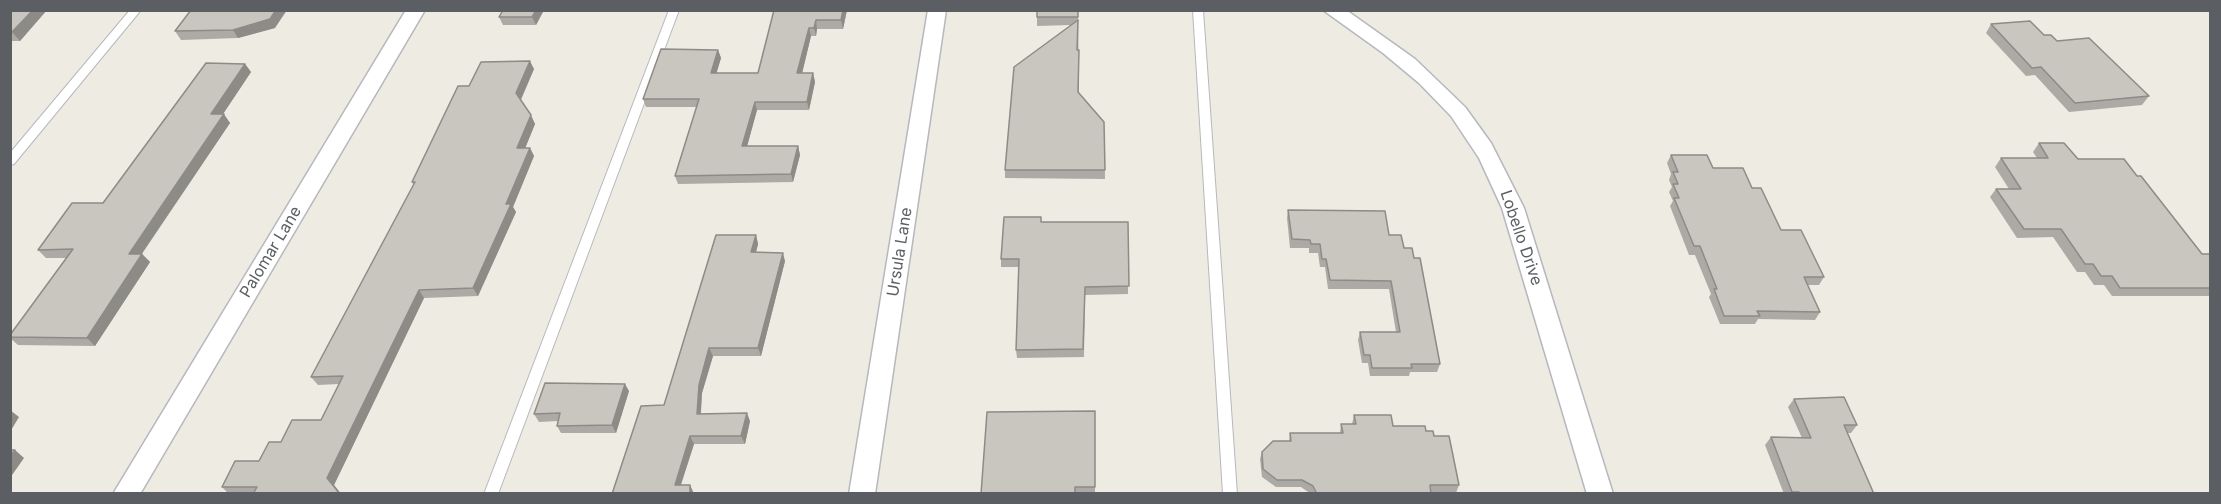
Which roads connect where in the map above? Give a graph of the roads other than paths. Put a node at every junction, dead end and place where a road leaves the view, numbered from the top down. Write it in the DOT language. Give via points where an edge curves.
graph roads {
  1 [pos="136,10"];
  2 [pos="416,10"];
  3 [pos="674,10"];
  4 [pos="937,10"];
  5 [pos="1198,10"];
  6 [pos="1332,10"];
  7 [pos="10,161"];
  8 [pos="126,494"];
  9 [pos="491,494"];
  10 [pos="862,494"];
  11 [pos="1230,494"];
  12 [pos="1600,494"];
  1 -- 7 [label="lane"];
  2 -- 8 [label="street, Palomar Lane"];
  3 -- 9 [label="lane"];
  4 -- 10 [label="street, Ursula Lane"];
  5 -- 11 [label="lane"];
  6 -- 12 [label="street, Lobello Drive" via="1426,78 1472,130 1498,175 1513,208"];
}
